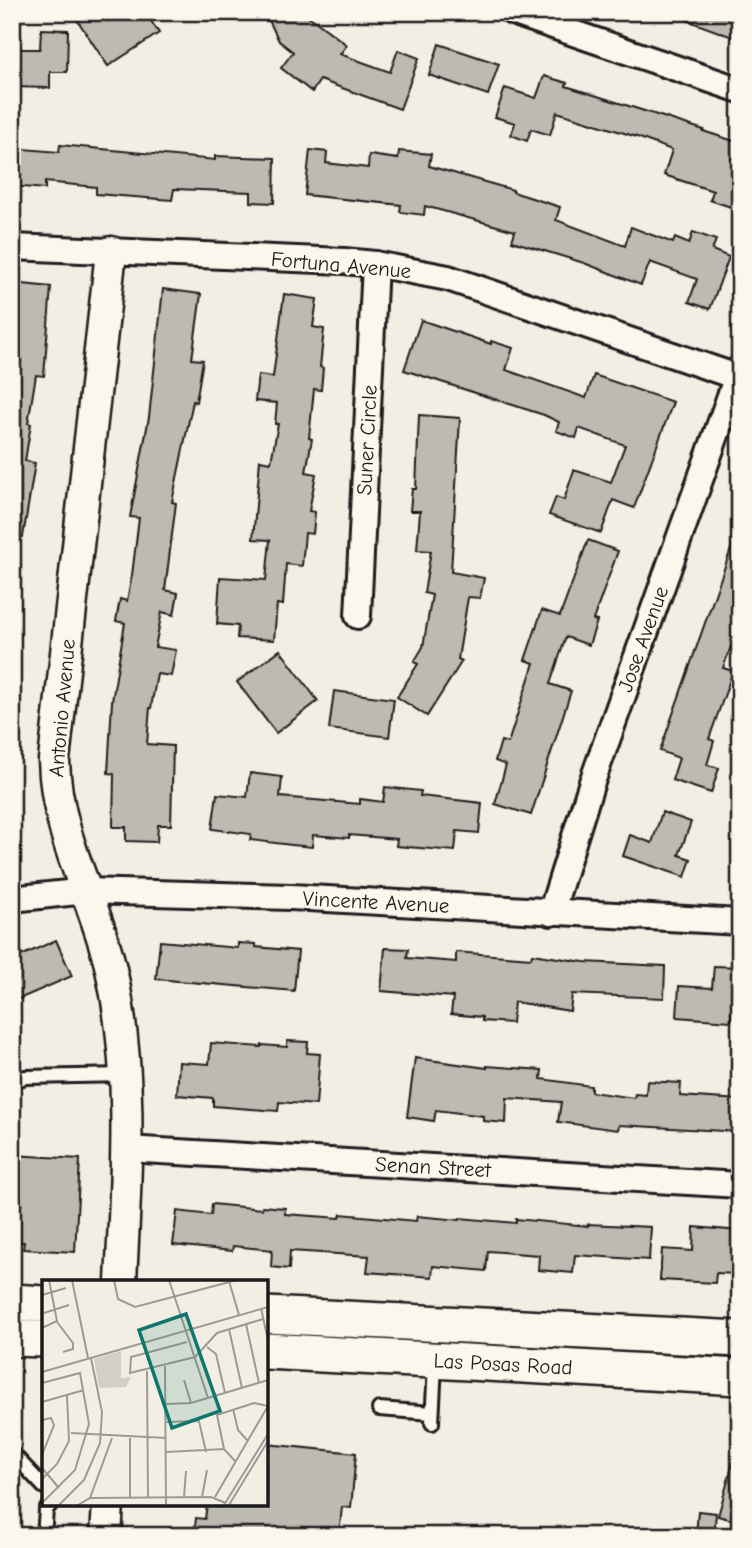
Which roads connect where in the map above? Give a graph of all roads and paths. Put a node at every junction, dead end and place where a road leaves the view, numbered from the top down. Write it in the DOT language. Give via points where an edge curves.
graph roads {
  1 [pos="512,12"];
  2 [pos="740,90"];
  3 [pos="12,247"];
  4 [pos="111,251"];
  5 [pos="376,264"];
  6 [pos="738,372"];
  7 [pos="358,616"];
  8 [pos="86,891"];
  9 [pos="12,899"];
  10 [pos="551,913"];
  11 [pos="740,922"];
  12 [pos="127,1075"];
  13 [pos="12,1082"];
  14 [pos="126,1149"];
  15 [pos="740,1185"];
  16 [pos="121,1280"];
  17 [pos="12,1303"];
  18 [pos="42,1304"];
  19 [pos="268,1315"];
  20 [pos="652,1335"];
  21 [pos="12,1338"];
  22 [pos="42,1339"];
  23 [pos="740,1339"];
  24 [pos="268,1351"];
  25 [pos="435,1360"];
  26 [pos="740,1377"];
  27 [pos="379,1409"];
  28 [pos="12,1453"];
  29 [pos="42,1485"];
  30 [pos="49,1506"];
  31 [pos="108,1506"];
  32 [pos="44,1536"];
  33 [pos="106,1536"];
  1 -- 2 [label="street"];
  3 -- 4 [label="street, Fortuna Avenue"];
  4 -- 5 [label="street, Fortuna Avenue"];
  4 -- 8 [label="street, Antonio Avenue" via="54,760 59,813"];
  5 -- 6 [label="street, Fortuna Avenue" via="448,278"];
  5 -- 7 [label="street, Suner Circle"];
  6 -- 10 [label="street, Jose Avenue" via="591,785"];
  8 -- 9 [label="street, Vincente Avenue"];
  8 -- 10 [label="street, Vincente Avenue"];
  8 -- 12 [label="street, Antonio Avenue" via="111,970"];
  10 -- 11 [label="street, Vincente Avenue"];
  12 -- 13 [label="lane" via="25,1077"];
  12 -- 14 [label="street, Antonio Avenue"];
  14 -- 15 [label="street, Senan Street"];
  14 -- 16 [label="street, Antonio Avenue"];
  17 -- 18 [label="main road"];
  19 -- 20 [label="main road, Las Posas Road"];
  20 -- 23 [label="main road, Las Posas Road"];
  20 -- 25 [label="main road" via="628,1348 455,1340 445,1344"];
  21 -- 22 [label="main road"];
  24 -- 25 [label="main road, Las Posas Road"];
  25 -- 26 [label="main road, Las Posas Road"];
  25 -- 27 [label="lane" via="432,1418"];
  28 -- 29 [label="lane"];
  30 -- 32 [label="lane"];
  31 -- 33 [label="street"];
}
